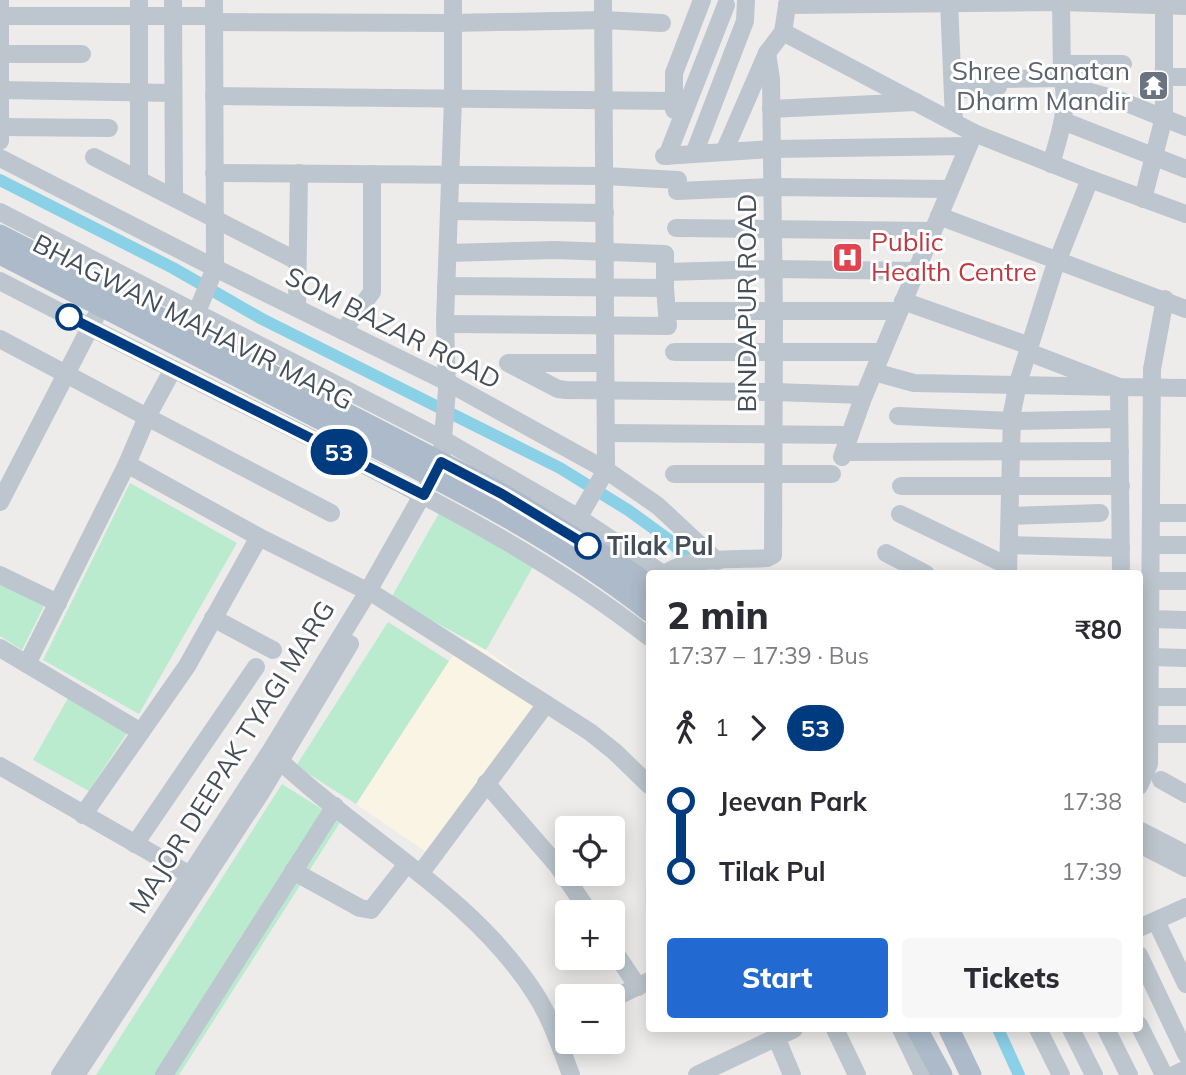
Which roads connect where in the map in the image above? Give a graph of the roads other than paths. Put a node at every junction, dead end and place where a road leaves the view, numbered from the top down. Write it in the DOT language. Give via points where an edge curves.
graph roads {
  1 [pos="0,0"];
  2 [pos="453,0"];
  3 [pos="603,0"];
  4 [pos="702,0"];
  5 [pos="746,0"];
  6 [pos="1061,1"];
  7 [pos="787,2"];
  8 [pos="949,2"];
  9 [pos="1164,3"];
  10 [pos="726,5"];
  11 [pos="1186,6"];
  12 [pos="139,8"];
  13 [pos="173,8"];
  14 [pos="214,13"];
  15 [pos="0,16"];
  16 [pos="604,20"];
  17 [pos="453,23"];
  18 [pos="662,23"];
  19 [pos="783,32"];
  20 [pos="767,53"];
  21 [pos="1,54"];
  22 [pos="82,54"];
  23 [pos="1123,64"];
  24 [pos="1063,76"];
  25 [pos="1164,76"];
  26 [pos="1186,77"];
  27 [pos="1,90"];
  28 [pos="953,90"];
  29 [pos="139,92"];
  30 [pos="173,93"];
  31 [pos="214,96"];
  32 [pos="453,99"];
  33 [pos="605,100"];
  34 [pos="674,101"];
  35 [pos="916,102"];
  36 [pos="771,109"];
  37 [pos="1164,117"];
  38 [pos="954,121"];
  39 [pos="1063,121"];
  40 [pos="1186,127"];
  41 [pos="109,128"];
  42 [pos="1,134"];
  43 [pos="971,139"];
  44 [pos="772,149"];
  45 [pos="668,151"];
  46 [pos="724,152"];
  47 [pos="694,154"];
  48 [pos="94,157"];
  49 [pos="1154,157"];
  50 [pos="0,158"];
  51 [pos="1051,164"];
  52 [pos="1186,169"];
  53 [pos="214,173"];
  54 [pos="299,173"];
  55 [pos="372,174"];
  56 [pos="450,174"];
  57 [pos="605,176"];
  58 [pos="139,179"];
  59 [pos="1090,180"];
  60 [pos="772,187"];
  61 [pos="950,189"];
  62 [pos="174,197"];
  63 [pos="1143,199"];
  64 [pos="449,211"];
  65 [pos="0,212"];
  66 [pos="605,213"];
  67 [pos="1186,214"];
  68 [pos="215,217"];
  69 [pos="936,223"];
  70 [pos="676,228"];
  71 [pos="773,229"];
  72 [pos="0,235"];
  73 [pos="447,253"];
  74 [pos="605,253"];
  75 [pos="0,254"];
  76 [pos="1058,259"];
  77 [pos="297,261"];
  78 [pos="774,270"];
  79 [pos="214,271"];
  80 [pos="916,271"];
  81 [pos="665,280"];
  82 [pos="0,281"];
  83 [pos="446,286"];
  84 [pos="605,288"];
  85 [pos="1165,299"];
  86 [pos="901,306"];
  87 [pos="101,307"];
  88 [pos="297,308"];
  89 [pos="1186,309"];
  90 [pos="677,311"];
  91 [pos="774,311"];
  92 [pos="195,315"];
  93 [pos="445,324"];
  94 [pos="605,325"];
  95 [pos="90,327"];
  96 [pos="343,331"];
  97 [pos="0,340"];
  98 [pos="1029,349"];
  99 [pos="674,352"];
  100 [pos="774,352"];
  101 [pos="882,352"];
  102 [pos="605,363"];
  103 [pos="173,369"];
  104 [pos="874,372"];
  105 [pos="65,375"];
  106 [pos="447,386"];
  107 [pos="1017,386"];
  108 [pos="1119,387"];
  109 [pos="1152,387"];
  110 [pos="1186,388"];
  111 [pos="605,391"];
  112 [pos="774,392"];
  113 [pos="864,395"];
  114 [pos="898,416"];
  115 [pos="147,417"];
  116 [pos="1119,419"];
  117 [pos="1012,421"];
  118 [pos="445,432"];
  119 [pos="606,433"];
  120 [pos="773,434"];
  121 [pos="845,448"];
  122 [pos="1120,451"];
  123 [pos="1011,452"];
  124 [pos="127,464"];
  125 [pos="604,474"];
  126 [pos="674,474"];
  127 [pos="773,474"];
  128 [pos="832,474"];
  129 [pos="438,481"];
  130 [pos="901,486"];
  131 [pos="1010,486"];
  132 [pos="1121,486"];
  133 [pos="0,502"];
  134 [pos="331,513"];
  135 [pos="1100,513"];
  136 [pos="1151,513"];
  137 [pos="1186,513"];
  138 [pos="900,514"];
  139 [pos="1010,516"];
  140 [pos="578,519"];
  141 [pos="259,537"];
  142 [pos="1009,545"];
  143 [pos="1151,545"];
  144 [pos="1186,545"];
  145 [pos="1121,548"];
  146 [pos="886,553"];
  147 [pos="710,562"];
  148 [pos="665,570"];
  149 [pos="676,570"];
  150 [pos="918,570"];
  151 [pos="1008,570"];
  152 [pos="1121,570"];
  153 [pos="0,575"];
  154 [pos="1150,581"];
  155 [pos="1186,581"];
  156 [pos="646,584"];
  157 [pos="373,593"];
  158 [pos="58,603"];
  159 [pos="646,609"];
  160 [pos="213,618"];
  161 [pos="1150,619"];
  162 [pos="1186,620"];
  163 [pos="646,635"];
  164 [pos="0,648"];
  165 [pos="273,650"];
  166 [pos="1150,657"];
  167 [pos="1186,658"];
  168 [pos="27,664"];
  169 [pos="256,667"];
  170 [pos="1150,697"];
  171 [pos="1186,697"];
  172 [pos="546,704"];
  173 [pos="141,732"];
  174 [pos="1149,734"];
  175 [pos="1186,734"];
  176 [pos="275,757"];
  177 [pos="0,766"];
  178 [pos="1143,777"];
  179 [pos="1161,780"];
  180 [pos="646,782"];
  181 [pos="486,783"];
  182 [pos="1186,794"];
  183 [pos="335,806"];
  184 [pos="83,815"];
  185 [pos="1143,832"];
  186 [pos="135,844"];
  187 [pos="1143,846"];
  188 [pos="1186,854"];
  189 [pos="1186,868"];
  190 [pos="414,869"];
  191 [pos="293,871"];
  192 [pos="196,878"];
  193 [pos="581,900"];
  194 [pos="1185,909"];
  195 [pos="1156,921"];
  196 [pos="1143,926"];
  197 [pos="625,963"];
  198 [pos="1143,963"];
  199 [pos="644,984"];
  200 [pos="1186,984"];
  201 [pos="625,993"];
  202 [pos="555,1018"];
  203 [pos="787,1032"];
  204 [pos="836,1032"];
  205 [pos="902,1032"];
  206 [pos="919,1032"];
  207 [pos="950,1032"];
  208 [pos="1040,1032"];
  209 [pos="1072,1032"];
  210 [pos="1108,1032"];
  211 [pos="1142,1032"];
  212 [pos="776,1037"];
  213 [pos="566,1054"];
  214 [pos="1186,1054"];
  215 [pos="1186,1069"];
  216 [pos="60,1075"];
  217 [pos="76,1075"];
  218 [pos="164,1075"];
  219 [pos="571,1075"];
  220 [pos="697,1075"];
  221 [pos="792,1075"];
  222 [pos="857,1075"];
  223 [pos="923,1075"];
  224 [pos="942,1075"];
  225 [pos="971,1075"];
  226 [pos="1061,1075"];
  227 [pos="1094,1075"];
  228 [pos="1129,1075"];
  229 [pos="1164,1075"];
  230 [pos="1174,1075"];
  1 -- 15 [label="street"];
  2 -- 17 [label="street"];
  3 -- 16 [label="street"];
  4 -- 34 [label="street" via="674,73"];
  5 -- 47 [label="street" via="746,21"];
  6 -- 8 [label="street"];
  6 -- 9 [label="street"];
  6 -- 24 [label="street"];
  7 -- 8 [label="street"];
  7 -- 19 [label="street"];
  8 -- 28 [label="street"];
  9 -- 11 [label="street"];
  9 -- 25 [label="street"];
  10 -- 45 [label="street"];
  12 -- 13 [label="street"];
  12 -- 15 [label="street"];
  12 -- 29 [label="street"];
  13 -- 14 [label="street"];
  13 -- 30 [label="street"];
  14 -- 17 [label="street"];
  14 -- 31 [label="street"];
  15 -- 21 [label="street"];
  16 -- 17 [label="street"];
  16 -- 18 [label="street"];
  16 -- 33 [label="street"];
  17 -- 32 [label="street"];
  19 -- 20 [label="street"];
  19 -- 35 [label="street"];
  20 -- 36 [label="street, BINDAPUR ROAD"];
  20 -- 46 [label="street"];
  21 -- 22 [label="street"];
  21 -- 27 [label="street"];
  23 -- 24 [label="street"];
  24 -- 28 [label="street"];
  24 -- 37 [label="street"];
  24 -- 39 [label="street"];
  25 -- 26 [label="street"];
  25 -- 37 [label="street"];
  27 -- 29 [label="street"];
  27 -- 42 [label="street"];
  28 -- 38 [label="street"];
  29 -- 30 [label="street"];
  29 -- 58 [label="street"];
  30 -- 62 [label="street"];
  31 -- 32 [label="street"];
  31 -- 53 [label="street"];
  32 -- 33 [label="street"];
  32 -- 56 [label="street"];
  33 -- 34 [label="street"];
  33 -- 57 [label="street"];
  34 -- 45 [label="street"];
  35 -- 36 [label="street"];
  35 -- 38 [label="street"];
  36 -- 44 [label="street, BINDAPUR ROAD"];
  37 -- 40 [label="street"];
  37 -- 49 [label="street"];
  38 -- 43 [label="street"];
  39 -- 49 [label="street"];
  39 -- 51 [label="street"];
  41 -- 42 [label="street"];
  43 -- 44 [label="street"];
  43 -- 51 [label="street"];
  43 -- 61 [label="street"];
  44 -- 46 [label="street"];
  44 -- 60 [label="street, BINDAPUR ROAD"];
  45 -- 47 [label="street"];
  46 -- 47 [label="street"];
  48 -- 58 [label="street"];
  49 -- 52 [label="street"];
  49 -- 63 [label="street"];
  50 -- 79 [label="street, SOM BAZAR ROAD"];
  51 -- 59 [label="street"];
  53 -- 54 [label="street"];
  53 -- 68 [label="street"];
  54 -- 55 [label="street"];
  54 -- 77 [label="street"];
  55 -- 56 [label="street"];
  55 -- 96 [label="street" via="373,288"];
  56 -- 57 [label="street"];
  56 -- 64 [label="street"];
  57 -- 60 [label="street" via="677,186"];
  57 -- 66 [label="street"];
  58 -- 62 [label="street"];
  59 -- 63 [label="street"];
  59 -- 76 [label="street"];
  60 -- 61 [label="street"];
  60 -- 71 [label="street, BINDAPUR ROAD"];
  61 -- 69 [label="street"];
  62 -- 68 [label="street"];
  63 -- 67 [label="street"];
  64 -- 66 [label="street"];
  64 -- 73 [label="street"];
  65 -- 92 [label="street"];
  66 -- 74 [label="street"];
  68 -- 77 [label="street"];
  68 -- 79 [label="street"];
  69 -- 71 [label="street"];
  69 -- 76 [label="street"];
  69 -- 80 [label="street"];
  70 -- 71 [label="street"];
  71 -- 78 [label="street, BINDAPUR ROAD"];
  72 -- 92 [label="main road, BHAGWAN MAHAVIR MARG"];
  73 -- 74 [label="street"];
  73 -- 83 [label="street"];
  74 -- 81 [label="street" via="665,254"];
  74 -- 84 [label="street"];
  75 -- 87 [label="main road, BHAGWAN MAHAVIR MARG"];
  76 -- 85 [label="street"];
  76 -- 98 [label="street"];
  77 -- 88 [label="street"];
  78 -- 80 [label="street"];
  78 -- 81 [label="street"];
  78 -- 91 [label="street, BINDAPUR ROAD"];
  79 -- 88 [label="street, SOM BAZAR ROAD"];
  79 -- 92 [label="street"];
  80 -- 86 [label="street"];
  81 -- 84 [label="street"];
  81 -- 94 [label="street" via="668,326"];
  82 -- 95 [label="street"];
  83 -- 84 [label="street"];
  83 -- 93 [label="street"];
  84 -- 94 [label="street"];
  85 -- 89 [label="street"];
  85 -- 109 [label="street"];
  86 -- 91 [label="street"];
  86 -- 98 [label="street"];
  86 -- 101 [label="street"];
  87 -- 95 [label="street"];
  87 -- 129 [label="main road, BHAGWAN MAHAVIR MARG"];
  88 -- 96 [label="street, SOM BAZAR ROAD"];
  90 -- 91 [label="street"];
  91 -- 100 [label="street, BINDAPUR ROAD"];
  92 -- 118 [label="street"];
  92 -- 129 [label="main road, BHAGWAN MAHAVIR MARG"];
  93 -- 94 [label="street"];
  93 -- 106 [label="street"];
  94 -- 102 [label="street"];
  95 -- 103 [label="street"];
  95 -- 105 [label="street"];
  96 -- 106 [label="street, SOM BAZAR ROAD"];
  97 -- 105 [label="street"];
  98 -- 107 [label="street"];
  98 -- 108 [label="street"];
  99 -- 100 [label="street"];
  100 -- 101 [label="street"];
  100 -- 112 [label="street, BINDAPUR ROAD"];
  101 -- 104 [label="street"];
  102 -- 111 [label="street"];
  102 -- 111 [label="street" via="508,363 558,389"];
  103 -- 115 [label="street"];
  103 -- 129 [label="street"];
  104 -- 107 [label="street" via="914,383"];
  104 -- 113 [label="street"];
  105 -- 115 [label="street"];
  105 -- 133 [label="street"];
  106 -- 118 [label="street"];
  106 -- 125 [label="street, SOM BAZAR ROAD"];
  107 -- 108 [label="street"];
  107 -- 117 [label="street"];
  108 -- 109 [label="street"];
  108 -- 116 [label="street"];
  109 -- 110 [label="street"];
  109 -- 136 [label="street"];
  111 -- 112 [label="street"];
  111 -- 119 [label="street"];
  112 -- 113 [label="street"];
  112 -- 120 [label="street, BINDAPUR ROAD"];
  113 -- 121 [label="street"];
  114 -- 117 [label="street"];
  115 -- 124 [label="street"];
  115 -- 134 [label="street"];
  116 -- 117 [label="street"];
  116 -- 122 [label="street"];
  117 -- 123 [label="street"];
  118 -- 129 [label="street"];
  118 -- 140 [label="street"];
  119 -- 120 [label="street"];
  119 -- 125 [label="street"];
  120 -- 121 [label="street"];
  120 -- 127 [label="street, BINDAPUR ROAD"];
  121 -- 123 [label="street"];
  122 -- 123 [label="street"];
  122 -- 132 [label="street"];
  123 -- 131 [label="street"];
  124 -- 141 [label="street"];
  124 -- 158 [label="street"];
  125 -- 140 [label="street"];
  125 -- 147 [label="street, SOM BAZAR ROAD" via="658,506"];
  126 -- 127 [label="street"];
  127 -- 128 [label="street"];
  127 -- 147 [label="street, BINDAPUR ROAD" via="773,555"];
  129 -- 140 [label="main road, BHAGWAN MAHAVIR MARG"];
  129 -- 157 [label="street, MAJOR DEEPAK TYAGI MARG"];
  129 -- 159 [label="main road, BHAGWAN MAHAVIR MARG" via="547,542"];
  129 -- 163 [label="street" via="519,547"];
  130 -- 131 [label="street"];
  131 -- 132 [label="street"];
  131 -- 139 [label="street"];
  132 -- 145 [label="street"];
  135 -- 139 [label="street"];
  136 -- 137 [label="street"];
  136 -- 143 [label="street"];
  138 -- 151 [label="street"];
  139 -- 142 [label="street"];
  140 -- 148 [label="street"];
  140 -- 156 [label="main road, BHAGWAN MAHAVIR MARG"];
  141 -- 157 [label="street"];
  141 -- 160 [label="street"];
  142 -- 145 [label="street"];
  142 -- 151 [label="street"];
  143 -- 144 [label="street"];
  143 -- 154 [label="street"];
  145 -- 152 [label="street"];
  146 -- 150 [label="street"];
  147 -- 149 [label="street"];
  153 -- 158 [label="street"];
  154 -- 155 [label="street"];
  154 -- 161 [label="street"];
  157 -- 172 [label="street"];
  157 -- 176 [label="street, MAJOR DEEPAK TYAGI MARG"];
  158 -- 168 [label="street"];
  160 -- 165 [label="street"];
  160 -- 173 [label="street" via="187,666"];
  161 -- 162 [label="street"];
  161 -- 166 [label="street"];
  164 -- 168 [label="street"];
  166 -- 167 [label="street"];
  166 -- 170 [label="street"];
  168 -- 173 [label="street"];
  169 -- 186 [label="street"];
  170 -- 171 [label="street"];
  170 -- 174 [label="street"];
  172 -- 180 [label="street" via="604,742"];
  172 -- 181 [label="street"];
  173 -- 184 [label="street"];
  174 -- 175 [label="street"];
  174 -- 178 [label="street" via="1149,764"];
  176 -- 183 [label="street"];
  176 -- 192 [label="street, MAJOR DEEPAK TYAGI MARG"];
  177 -- 184 [label="street"];
  179 -- 182 [label="street"];
  181 -- 190 [label="street"];
  181 -- 193 [label="street" via="557,865"];
  183 -- 190 [label="street"];
  183 -- 191 [label="street"];
  184 -- 186 [label="street"];
  185 -- 188 [label="street"];
  186 -- 192 [label="street"];
  187 -- 189 [label="street"];
  190 -- 191 [label="street" via="371,910"];
  190 -- 202 [label="street" via="502,949"];
  191 -- 218 [label="street"];
  192 -- 216 [label="street, MAJOR DEEPAK TYAGI MARG"];
  192 -- 217 [label="street, MAJOR DEEPAK TYAGI MARG"];
  194 -- 195 [label="street"];
  195 -- 196 [label="street"];
  195 -- 200 [label="street"];
  197 -- 199 [label="street"];
  198 -- 214 [label="street"];
  199 -- 201 [label="street"];
  203 -- 212 [label="street"];
  204 -- 222 [label="street"];
  205 -- 223 [label="street"];
  206 -- 224 [label="main road"];
  207 -- 225 [label="main road"];
  208 -- 226 [label="street"];
  209 -- 227 [label="street"];
  210 -- 228 [label="street"];
  211 -- 229 [label="street"];
  212 -- 220 [label="street"];
  212 -- 221 [label="street"];
  213 -- 219 [label="street"];
  215 -- 230 [label="street"];
}
